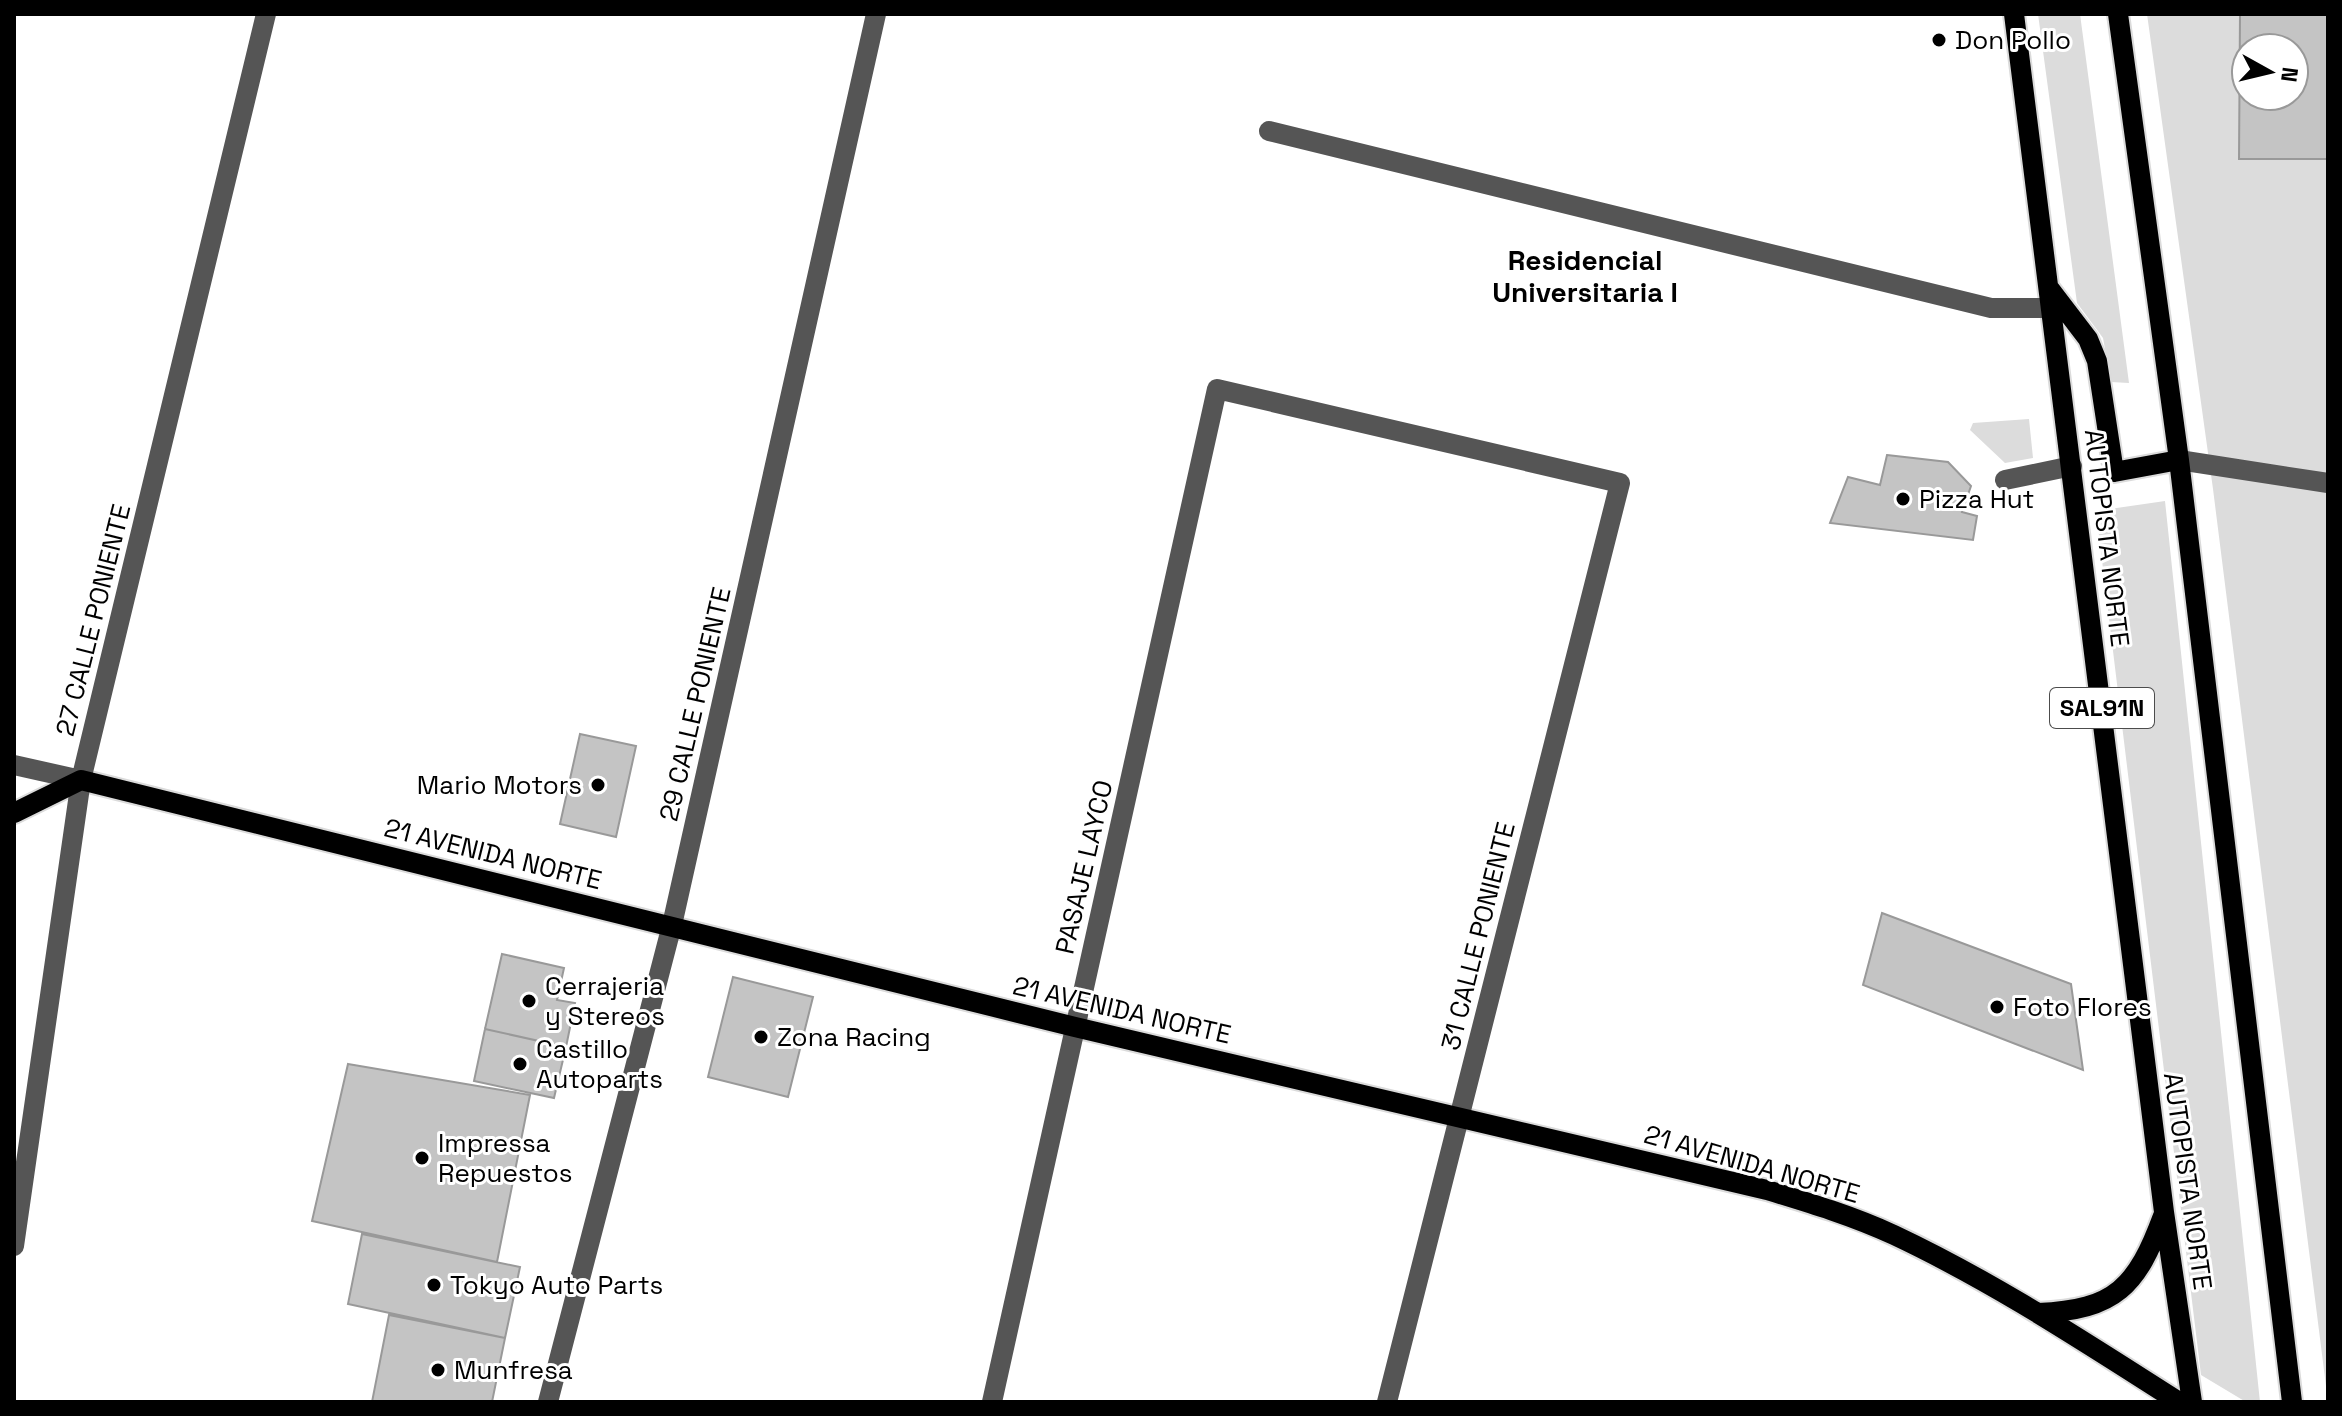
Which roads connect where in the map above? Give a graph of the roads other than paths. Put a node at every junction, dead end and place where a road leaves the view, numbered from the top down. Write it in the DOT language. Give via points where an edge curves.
graph roads {
  1 [pos="266,14"];
  2 [pos="876,14"];
  3 [pos="2014,14"];
  4 [pos="2118,14"];
  5 [pos="1269,131"];
  6 [pos="2050,298"];
  7 [pos="2179,460"];
  8 [pos="2072,466"];
  9 [pos="2005,480"];
  10 [pos="1620,483"];
  11 [pos="2328,483"];
  12 [pos="14,765"];
  13 [pos="81,780"];
  14 [pos="14,813"];
  15 [pos="672,925"];
  16 [pos="1075,1027"];
  17 [pos="1459,1116"];
  18 [pos="2164,1212"];
  19 [pos="14,1246"];
  20 [pos="2038,1313"];
  21 [pos="548,1402"];
  22 [pos="992,1402"];
  23 [pos="1387,1402"];
  24 [pos="2179,1402"];
  25 [pos="2192,1402"];
  26 [pos="2292,1402"];
  1 -- 13 [label="street, 27 CALLE PONIENTE"];
  2 -- 15 [label="street, 29 CALLE PONIENTE"];
  3 -- 6 [label="main road, AUTOPISTA NORTE / SAL91N"];
  4 -- 7 [label="main road"];
  5 -- 6 [label="street" via="1991,308"];
  6 -- 7 [label="main road" via="2093,350 2114,472"];
  6 -- 8 [label="main road, AUTOPISTA NORTE / SAL91N"];
  7 -- 11 [label="street"];
  7 -- 26 [label="main road"];
  8 -- 9 [label="street"];
  8 -- 18 [label="main road, AUTOPISTA NORTE / SAL91N"];
  10 -- 16 [label="street, PASAJE LAYCO" via="1217,389"];
  10 -- 17 [label="street, 31 CALLE PONIENTE"];
  12 -- 13 [label="street, 21 AVENIDA NORTE"];
  13 -- 14 [label="main road"];
  13 -- 15 [label="main road, 21 AVENIDA NORTE"];
  13 -- 19 [label="street, 27 CALLE PONIENTE"];
  15 -- 16 [label="main road, 21 AVENIDA NORTE"];
  15 -- 21 [label="street, 29 CALLE PONIENTE"];
  16 -- 17 [label="main road, 21 AVENIDA NORTE"];
  16 -- 22 [label="street, PASAJE LAYCO"];
  17 -- 20 [label="main road, 21 AVENIDA NORTE" via="1662,1163 1836,1212 1938,1257"];
  17 -- 23 [label="street, 31 CALLE PONIENTE"];
  18 -- 20 [label="main road" via="2141,1266 2114,1296 2089,1308"];
  18 -- 25 [label="main road, AUTOPISTA NORTE / SAL91N"];
  20 -- 24 [label="main road, 21 AVENIDA NORTE"];
}
